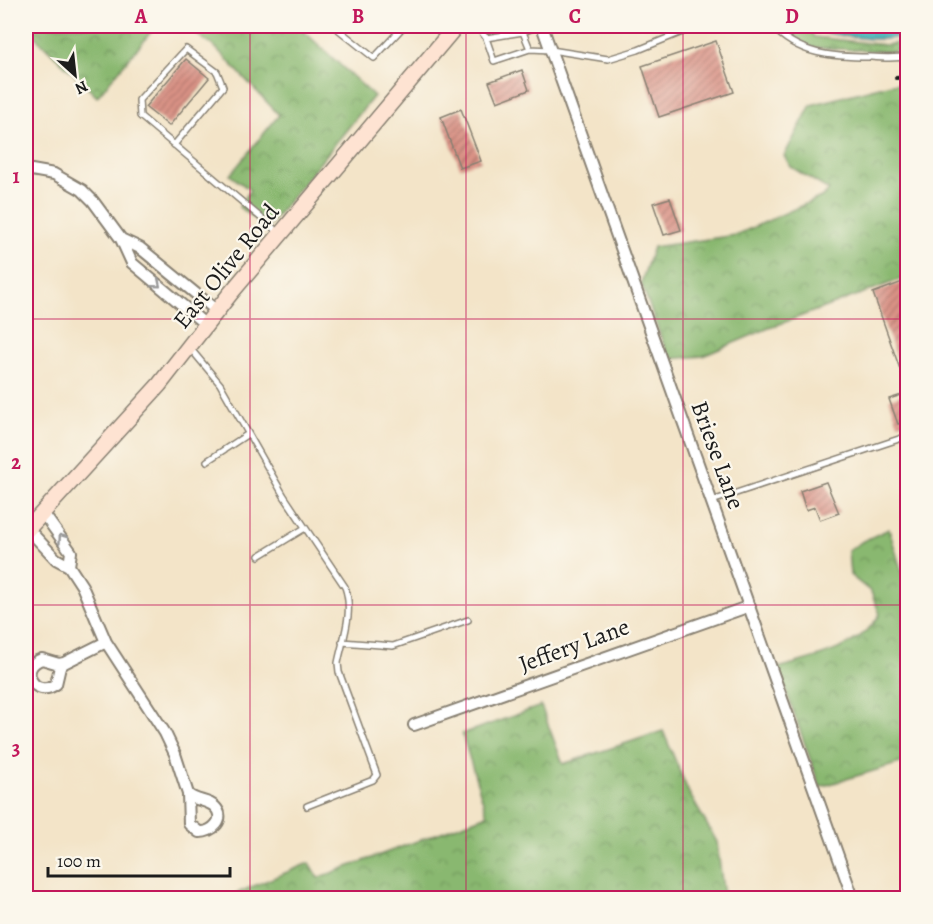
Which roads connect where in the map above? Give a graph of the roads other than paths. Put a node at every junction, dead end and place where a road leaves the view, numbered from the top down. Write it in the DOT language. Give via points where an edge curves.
graph roads {
  1 [pos="334,26"];
  2 [pos="404,26"];
  3 [pos="456,26"];
  4 [pos="477,26"];
  5 [pos="540,26"];
  6 [pos="697,26"];
  7 [pos="772,26"];
  8 [pos="523,32"];
  9 [pos="486,38"];
  10 [pos="530,49"];
  11 [pos="551,50"];
  12 [pos="908,56"];
  13 [pos="174,145"];
  14 [pos="26,169"];
  15 [pos="281,234"];
  16 [pos="121,240"];
  17 [pos="217,311"];
  18 [pos="206,325"];
  19 [pos="189,347"];
  20 [pos="248,434"];
  21 [pos="908,436"];
  22 [pos="207,461"];
  23 [pos="712,501"];
  24 [pos="43,513"];
  25 [pos="305,528"];
  26 [pos="27,530"];
  27 [pos="259,556"];
  28 [pos="69,566"];
  29 [pos="750,606"];
  30 [pos="468,620"];
  31 [pos="106,642"];
  32 [pos="342,642"];
  33 [pos="64,663"];
  34 [pos="414,725"];
  35 [pos="188,794"];
  36 [pos="307,806"];
  37 [pos="853,898"];
  1 -- 2 [label="lane" via="374,58"];
  3 -- 15 [label="street, East Olive Road"];
  4 -- 9 [label="lane"];
  5 -- 8 [label="lane"];
  5 -- 11 [label="street, Briese Lane"];
  6 -- 11 [label="lane" via="608,59"];
  7 -- 12 [label="lane" via="782,37 820,55"];
  8 -- 9 [label="lane"];
  8 -- 10 [label="lane"];
  9 -- 10 [label="lane" via="494,61 508,53"];
  10 -- 11 [label="lane"];
  11 -- 23 [label="street, Briese Lane"];
  13 -- 13 [label="lane" via="140,116 139,100 186,49 217,72 223,87"];
  13 -- 15 [label="lane"];
  14 -- 16 [label="street" via="54,174 82,190"];
  15 -- 17 [label="street, East Olive Road"];
  16 -- 17 [label="street" via="140,248"];
  16 -- 18 [label="street, one-way" via="132,263"];
  17 -- 18 [label="street, East Olive Road"];
  18 -- 19 [label="street, East Olive Road"];
  19 -- 20 [label="lane" via="220,384"];
  19 -- 24 [label="street, East Olive Road"];
  20 -- 22 [label="lane"];
  20 -- 25 [label="lane"];
  21 -- 23 [label="lane"];
  23 -- 29 [label="street, Briese Lane"];
  24 -- 26 [label="street, East Olive Road"];
  28 -- 24 [label="street, one-way" via="71,552"];
  25 -- 27 [label="lane"];
  25 -- 32 [label="lane" via="345,587 350,606"];
  26 -- 28 [label="street" via="57,560"];
  28 -- 31 [label="street" via="89,599"];
  29 -- 34 [label="street, Jeffery Lane"];
  29 -- 37 [label="street, Briese Lane"];
  30 -- 32 [label="lane" via="393,646"];
  31 -- 33 [label="street"];
  31 -- 35 [label="street" via="165,733"];
  32 -- 36 [label="lane" via="339,672 377,775"];
}
